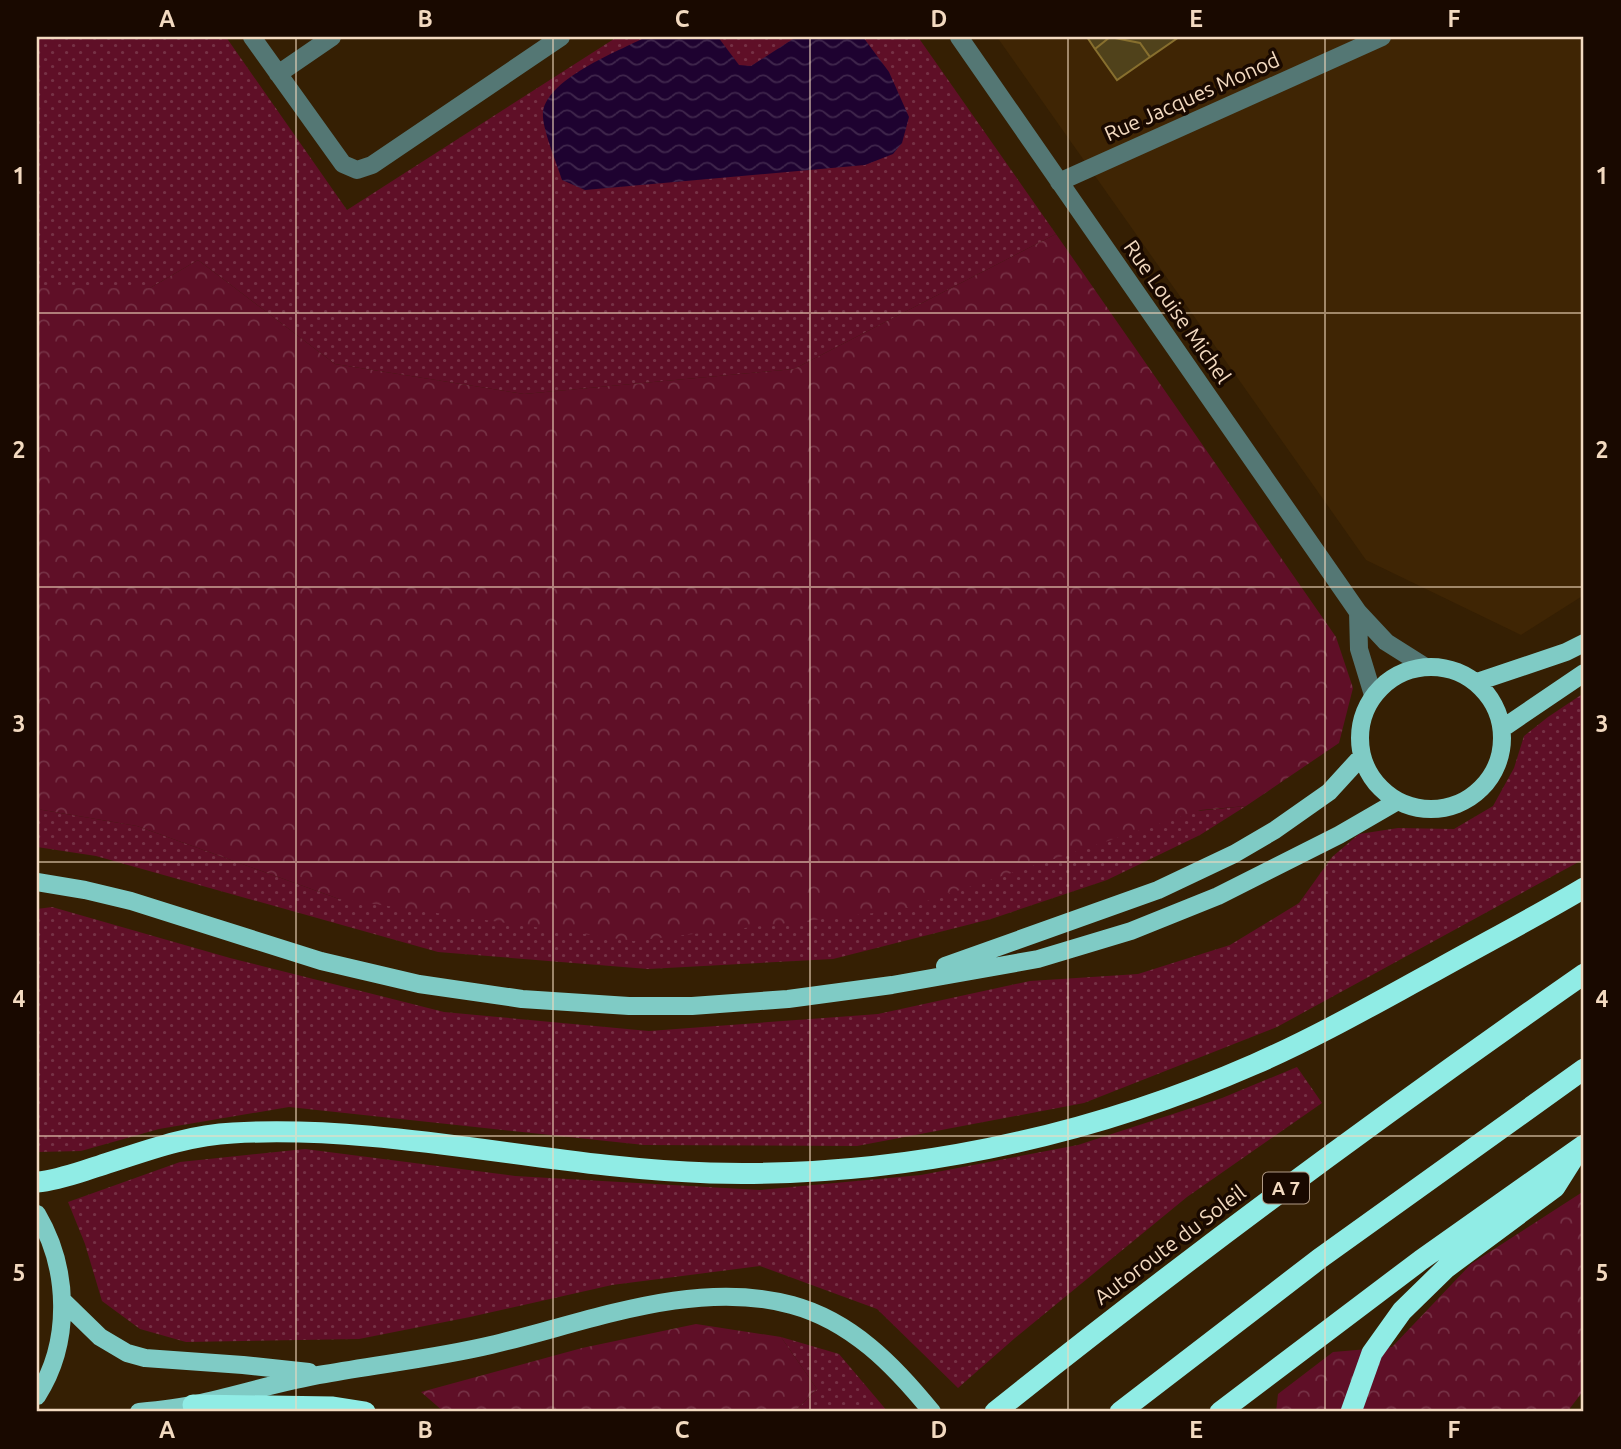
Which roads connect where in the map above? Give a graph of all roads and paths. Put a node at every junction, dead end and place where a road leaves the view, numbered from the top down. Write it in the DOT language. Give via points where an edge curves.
graph roads {
  1 [pos="253,37"];
  2 [pos="332,37"];
  3 [pos="561,37"];
  4 [pos="959,37"];
  5 [pos="1382,37"];
  6 [pos="278,74"];
  7 [pos="1059,182"];
  8 [pos="1358,612"];
  9 [pos="1584,643"];
  10 [pos="1424,666"];
  11 [pos="1584,673"];
  12 [pos="1477,682"];
  13 [pos="1373,695"];
  14 [pos="1503,728"];
  15 [pos="1361,757"];
  16 [pos="1396,802"];
  17 [pos="37,883"];
  18 [pos="1584,888"];
  19 [pos="1584,974"];
  20 [pos="892,985"];
  21 [pos="1584,1069"];
  22 [pos="1582,1147"];
  23 [pos="37,1181"];
  24 [pos="37,1214"];
  25 [pos="62,1300"];
  26 [pos="323,1374"];
  27 [pos="37,1396"];
  28 [pos="193,1405"];
  29 [pos="139,1412"];
  30 [pos="365,1412"];
  31 [pos="932,1412"];
  32 [pos="995,1412"];
  33 [pos="1120,1412"];
  34 [pos="1220,1412"];
  35 [pos="1350,1412"];
  1 -- 6 [label="street"];
  2 -- 6 [label="street"];
  3 -- 6 [label="street" via="372,165 357,170 343,164"];
  4 -- 7 [label="street, Rue Louise Michel"];
  5 -- 7 [label="street, Rue Jacques Monod"];
  7 -- 8 [label="street, Rue Louise Michel"];
  8 -- 10 [label="street, Rue Louise Michel" via="1386,642"];
  8 -- 13 [label="street" via="1359,649"];
  9 -- 12 [label="main road"];
  10 -- 12 [label="main road" via="1452,669"];
  10 -- 13 [label="main road" via="1397,674"];
  11 -- 14 [label="main road"];
  12 -- 14 [label="main road" via="1494,702"];
  13 -- 15 [label="main road" via="1360,724"];
  14 -- 16 [label="main road" via="1501,760 1485,788 1458,806 1427,811"];
  15 -- 16 [label="main road" via="1375,783"];
  15 -- 20 [label="main road" via="1329,792 1234,853 1157,890"];
  16 -- 20 [label="main road" via="1218,896 1131,931 1038,959"];
  17 -- 20 [label="main road" via="131,901 333,965 474,993 629,1006 692,1006"];
  18 -- 23 [label="highway" via="1367,1008 1256,1063 1126,1112 966,1153 838,1170 709,1173 592,1165 364,1135 255,1132 170,1143"];
  19 -- 32 [label="highway, Autoroute du Soleil / A 7" via="1195,1255"];
  21 -- 33 [label="highway" via="1319,1259"];
  22 -- 34 [label="highway" via="1410,1268"];
  22 -- 35 [label="highway" via="1555,1187 1446,1268 1402,1311 1372,1353"];
  24 -- 25 [label="main road" via="56,1257"];
  25 -- 26 [label="main road" via="112,1346 145,1358"];
  25 -- 27 [label="main road" via="57,1348"];
  26 -- 28 [label="main road"];
  26 -- 31 [label="main road" via="444,1355 666,1302 733,1297 789,1304 852,1333 882,1357"];
  28 -- 29 [label="main road"];
  28 -- 30 [label="highway" via="333,1407"];
}
